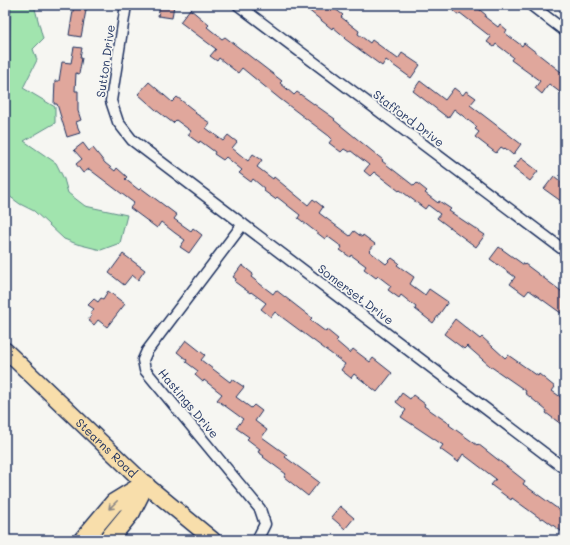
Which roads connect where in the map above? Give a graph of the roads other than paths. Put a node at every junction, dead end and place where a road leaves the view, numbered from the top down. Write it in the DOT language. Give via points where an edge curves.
graph roads {
  1 [pos="126,5"];
  2 [pos="238,5"];
  3 [pos="531,5"];
  4 [pos="565,31"];
  5 [pos="132,140"];
  6 [pos="243,224"];
  7 [pos="565,252"];
  8 [pos="5,350"];
  9 [pos="565,468"];
  10 [pos="146,484"];
  11 [pos="83,540"];
  12 [pos="108,540"];
  13 [pos="213,540"];
  14 [pos="257,540"];
  1 -- 5 [label="street, Sutton Drive" via="111,101 118,122"];
  2 -- 7 [label="street, Stafford Drive"];
  3 -- 4 [label="street"];
  5 -- 6 [label="street, Somerset Drive"];
  6 -- 9 [label="street, Somerset Drive"];
  6 -- 14 [label="street, Hastings Drive" via="147,351 143,360 145,370 260,509 265,524"];
  8 -- 10 [label="main road, Stearns Road"];
  10 -- 11 [label="highway, one-way" via="114,503"];
  10 -- 12 [label="highway" via="131,512"];
  10 -- 13 [label="main road, Stearns Road"];
}
